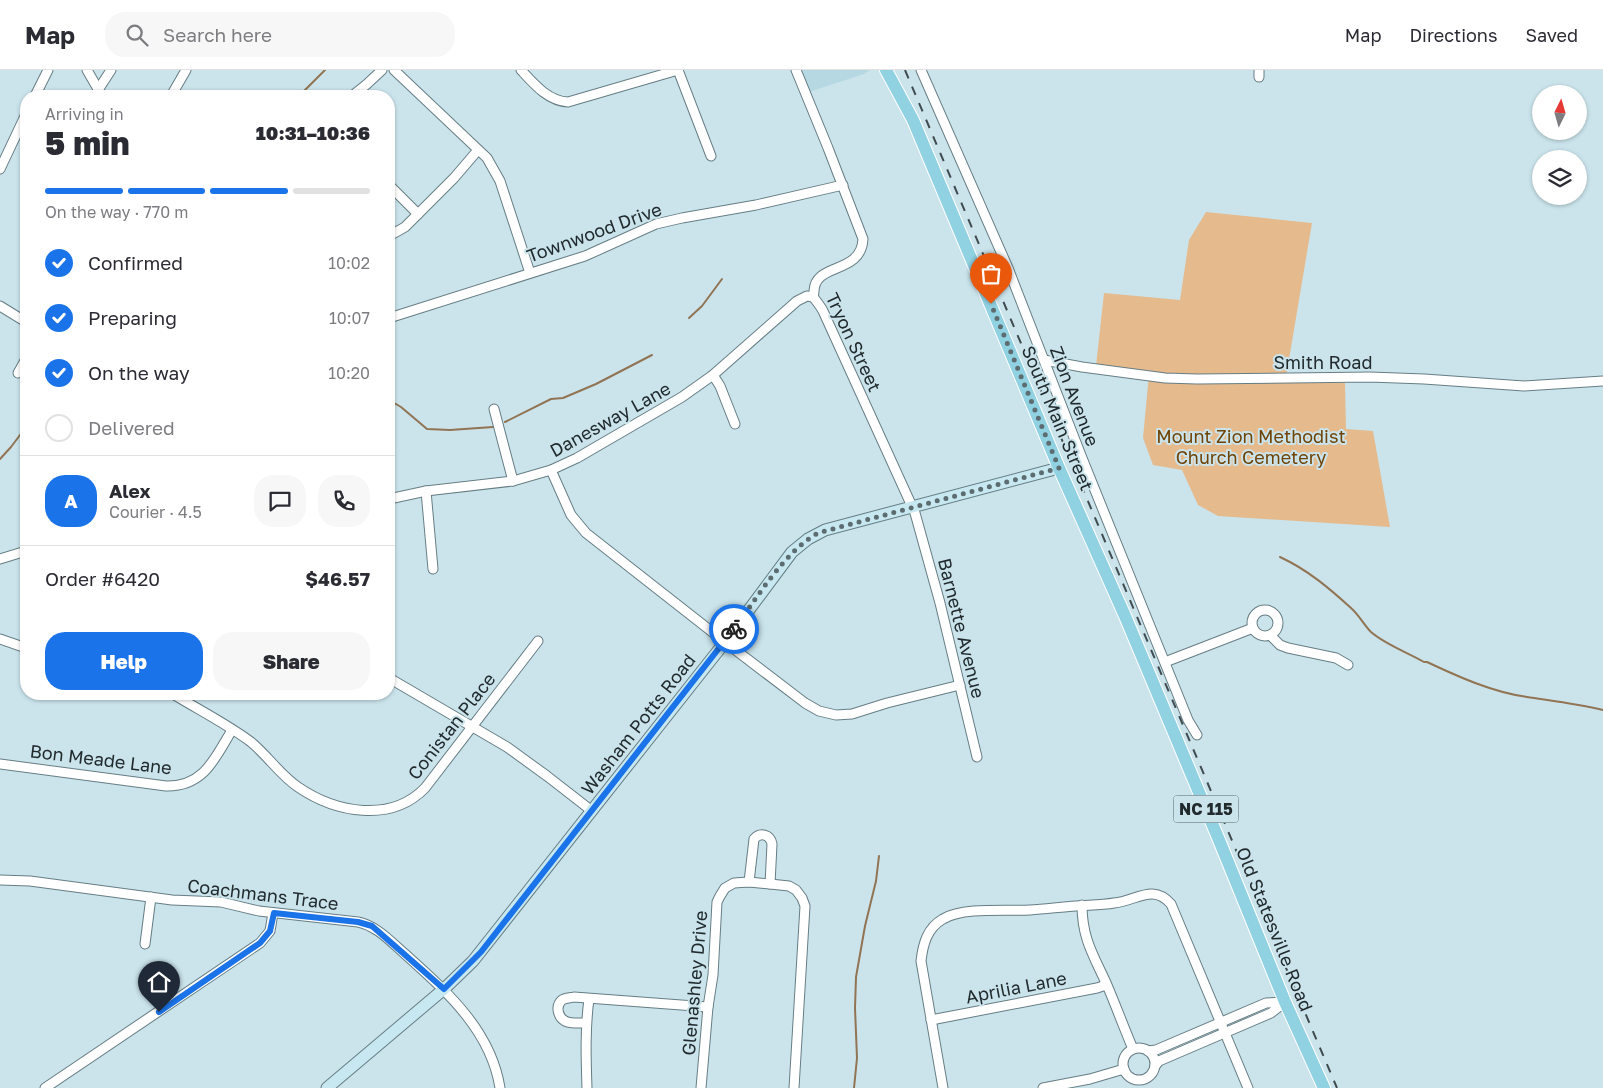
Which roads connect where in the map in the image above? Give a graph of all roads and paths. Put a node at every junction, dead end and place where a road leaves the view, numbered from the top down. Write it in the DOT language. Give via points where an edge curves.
graph roads {
  1 [pos="48,70"];
  2 [pos="87,70"];
  3 [pos="111,70"];
  4 [pos="186,70"];
  5 [pos="382,70"];
  6 [pos="394,70"];
  7 [pos="521,70"];
  8 [pos="678,70"];
  9 [pos="796,70"];
  10 [pos="886,70"];
  11 [pos="921,70"];
  12 [pos="38,90"];
  13 [pos="98,90"];
  14 [pos="101,90"];
  15 [pos="175,90"];
  16 [pos="360,90"];
  17 [pos="20,127"];
  18 [pos="478,150"];
  19 [pos="711,156"];
  20 [pos="0,169"];
  21 [pos="843,185"];
  22 [pos="395,192"];
  23 [pos="418,214"];
  24 [pos="395,233"];
  25 [pos="530,273"];
  26 [pos="813,297"];
  27 [pos="0,306"];
  28 [pos="395,316"];
  29 [pos="20,318"];
  30 [pos="1044,360"];
  31 [pos="20,370"];
  32 [pos="18,373"];
  33 [pos="713,375"];
  34 [pos="1603,381"];
  35 [pos="494,409"];
  36 [pos="735,424"];
  37 [pos="1059,468"];
  38 [pos="552,470"];
  39 [pos="513,480"];
  40 [pos="426,491"];
  41 [pos="395,498"];
  42 [pos="913,507"];
  43 [pos="20,553"];
  44 [pos="0,559"];
  45 [pos="433,569"];
  46 [pos="1125,616"];
  47 [pos="1253,628"];
  48 [pos="1270,635"];
  49 [pos="0,639"];
  50 [pos="538,641"];
  51 [pos="725,642"];
  52 [pos="20,646"];
  53 [pos="1165,662"];
  54 [pos="1348,665"];
  55 [pos="395,682"];
  56 [pos="960,685"];
  57 [pos="183,700"];
  58 [pos="472,727"];
  59 [pos="232,730"];
  60 [pos="1197,734"];
  61 [pos="977,757"];
  62 [pos="0,764"];
  63 [pos="592,811"];
  64 [pos="0,880"];
  65 [pos="749,882"];
  66 [pos="770,884"];
  67 [pos="151,897"];
  68 [pos="1082,906"];
  69 [pos="274,913"];
  70 [pos="145,944"];
  71 [pos="1106,985"];
  72 [pos="444,989"];
  73 [pos="589,998"];
  74 [pos="1286,1002"];
  75 [pos="708,1007"];
  76 [pos="931,1020"];
  77 [pos="1221,1022"];
  78 [pos="586,1023"];
  79 [pos="1225,1031"];
  80 [pos="1133,1049"];
  81 [pos="1148,1051"];
  82 [pos="1154,1066"];
  83 [pos="1124,1069"];
  84 [pos="1144,1078"];
  85 [pos="45,1088"];
  86 [pos="327,1088"];
  87 [pos="500,1088"];
  88 [pos="587,1088"];
  89 [pos="701,1088"];
  90 [pos="794,1088"];
  91 [pos="943,1088"];
  92 [pos="1043,1088"];
  93 [pos="1148,1088"];
  94 [pos="1248,1088"];
  95 [pos="1324,1088"];
  1 -- 12 [label="street"];
  2 -- 13 [label="street"];
  3 -- 14 [label="street"];
  4 -- 15 [label="street"];
  5 -- 16 [label="street"];
  6 -- 18 [label="street"];
  7 -- 8 [label="street" via="550,96 568,102"];
  8 -- 19 [label="street"];
  9 -- 21 [label="street, Tryon Street"];
  10 -- 37 [label="main road, South Main Street / NC 115" via="912,120"];
  11 -- 30 [label="street, Zion Avenue" via="991,227"];
  17 -- 20 [label="street"];
  18 -- 23 [label="street"];
  18 -- 25 [label="street" via="487,158 500,181"];
  21 -- 25 [label="street, Townwood Drive" via="665,221 584,256"];
  21 -- 26 [label="street, Tryon Street" via="862,234 863,246 851,262 818,278"];
  22 -- 23 [label="street"];
  23 -- 24 [label="street" via="405,228"];
  25 -- 28 [label="street, Townwood Drive"];
  26 -- 33 [label="street, Danesway Lane" via="797,300"];
  26 -- 42 [label="street, Tryon Street" via="823,311"];
  27 -- 29 [label="street"];
  30 -- 34 [label="street, Smith Road" via="1197,380 1370,377 1524,386"];
  30 -- 53 [label="street, Zion Avenue"];
  31 -- 32 [label="street"];
  33 -- 36 [label="street"];
  33 -- 38 [label="street, Danesway Lane" via="682,397"];
  35 -- 39 [label="street"];
  37 -- 42 [label="street, Washam Potts Road"];
  37 -- 46 [label="main road, South Main Street / NC 115"];
  38 -- 39 [label="street, Danesway Lane"];
  38 -- 51 [label="street" via="571,514 586,533"];
  39 -- 40 [label="street, Danesway Lane"];
  40 -- 41 [label="street, Danesway Lane"];
  40 -- 45 [label="street"];
  42 -- 51 [label="street, Washam Potts Road" via="825,530 808,539 792,552"];
  42 -- 56 [label="street, Barnette Avenue"];
  43 -- 44 [label="street"];
  46 -- 74 [label="main road, Old Statesville Road / NC 115"];
  47 -- 48 [label="street" via="1260,635"];
  47 -- 48 [label="street" via="1256,612 1270,610 1279,623"];
  47 -- 53 [label="street"];
  48 -- 54 [label="street" via="1280,645 1336,658"];
  49 -- 52 [label="street"];
  50 -- 58 [label="street, Conistan Place"];
  51 -- 56 [label="street" via="805,703 836,715 852,714"];
  51 -- 63 [label="street, Washam Potts Road"];
  53 -- 60 [label="street, Zion Avenue" via="1188,720"];
  55 -- 58 [label="street"];
  56 -- 61 [label="street, Barnette Avenue"];
  57 -- 59 [label="street, Conistan Place"];
  58 -- 59 [label="street, Conistan Place" via="419,794 398,807 374,811 335,805 308,794 289,780 258,748"];
  58 -- 63 [label="street" via="532,764"];
  59 -- 62 [label="street, Bon Meade Lane" via="207,770 179,785 166,786"];
  63 -- 72 [label="street, Washam Potts Road" via="481,952"];
  64 -- 67 [label="street, Coachmans Trace"];
  65 -- 66 [label="street, Glenashley Drive"];
  65 -- 66 [label="street" via="754,839 763,835 771,839 772,844"];
  65 -- 75 [label="street, Glenashley Drive" via="734,883 725,888 717,902"];
  66 -- 90 [label="street, Glenashley Drive" via="796,890 805,906"];
  67 -- 69 [label="street, Coachmans Trace" via="221,902"];
  67 -- 70 [label="street"];
  68 -- 71 [label="street" via="1083,928"];
  68 -- 76 [label="street" via="965,912 953,914 936,924 924,942 921,961"];
  68 -- 77 [label="street" via="1116,903 1151,893 1166,899 1171,904"];
  69 -- 72 [label="street, Coachmans Trace" via="372,926"];
  69 -- 85 [label="street" via="270,931 260,943"];
  71 -- 76 [label="street, Aprilia Lane"];
  71 -- 80 [label="street"];
  72 -- 86 [label="street, Washam Potts Road"];
  72 -- 87 [label="street, Coachmans Trace" via="483,1041"];
  73 -- 75 [label="street"];
  73 -- 78 [label="street"];
  73 -- 78 [label="street" via="564,999 558,1006 559,1014 567,1022"];
  74 -- 77 [label="street" via="1266,1003"];
  74 -- 79 [label="street" via="1270,1013"];
  74 -- 95 [label="main road, Old Statesville Road / NC 115"];
  75 -- 89 [label="street, Glenashley Drive"];
  76 -- 91 [label="street"];
  77 -- 79 [label="street"];
  77 -- 81 [label="street"];
  78 -- 88 [label="street"];
  79 -- 82 [label="street"];
  79 -- 94 [label="street"];
  80 -- 81 [label="street"];
  80 -- 83 [label="street" via="1125,1056"];
  81 -- 82 [label="street"];
  82 -- 84 [label="street" via="1149,1076"];
  83 -- 84 [label="street" via="1132,1078"];
  83 -- 92 [label="street"];
  84 -- 93 [label="street"];
}
